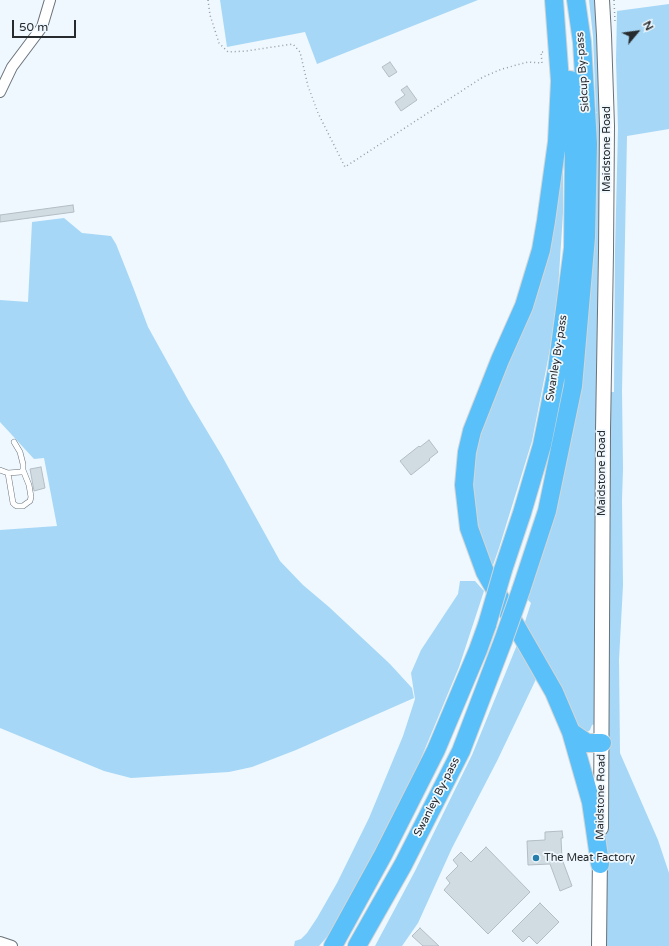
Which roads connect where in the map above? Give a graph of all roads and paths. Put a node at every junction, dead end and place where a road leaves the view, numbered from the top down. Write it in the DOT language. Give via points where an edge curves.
graph roads {
  1 [pos="50,0"];
  2 [pos="208,0"];
  3 [pos="554,0"];
  4 [pos="561,0"];
  5 [pos="576,0"];
  6 [pos="602,0"];
  7 [pos="544,52"];
  8 [pos="0,92"];
  9 [pos="581,142"];
  10 [pos="14,442"];
  11 [pos="0,470"];
  12 [pos="23,470"];
  13 [pos="8,473"];
  14 [pos="571,732"];
  15 [pos="602,743"];
  16 [pos="600,864"];
  17 [pos="0,942"];
  18 [pos="12,946"];
  19 [pos="333,946"];
  20 [pos="357,946"];
  21 [pos="599,946"];
  1 -- 8 [label="street" via="42,27 12,67"];
  2 -- 7 [label="path" via="210,15 220,43 228,52 293,44 300,52 318,113 345,167 483,77 528,62 542,63 541,52"];
  3 -- 14 [label="highway" via="560,81 557,142 541,250 524,306 472,431 464,485 469,528 485,572 554,692"];
  4 -- 9 [label="highway, Sidcup By-pass"];
  5 -- 9 [label="highway, Sidcup By-pass" via="582,42"];
  6 -- 15 [label="main road, Maidstone Road" via="607,126 602,430"];
  9 -- 19 [label="highway, Swanley By-pass, bridge" via="572,248 557,370 542,445 522,513 487,626 436,750"];
  9 -- 20 [label="highway, Swanley By-pass, bridge" via="586,237 572,386 547,511 503,641 461,751 403,865"];
  10 -- 12 [label="lane" via="20,452"];
  11 -- 13 [label="lane"];
  12 -- 13 [label="lane"];
  12 -- 13 [label="lane" via="31,498 23,506 13,503"];
  14 -- 15 [label="highway" via="587,743"];
  14 -- 16 [label="highway" via="591,802"];
  15 -- 16 [label="main road, Maidstone Road"];
  16 -- 21 [label="main road, Maidstone Road"];
  17 -- 18 [label="street"];
}
